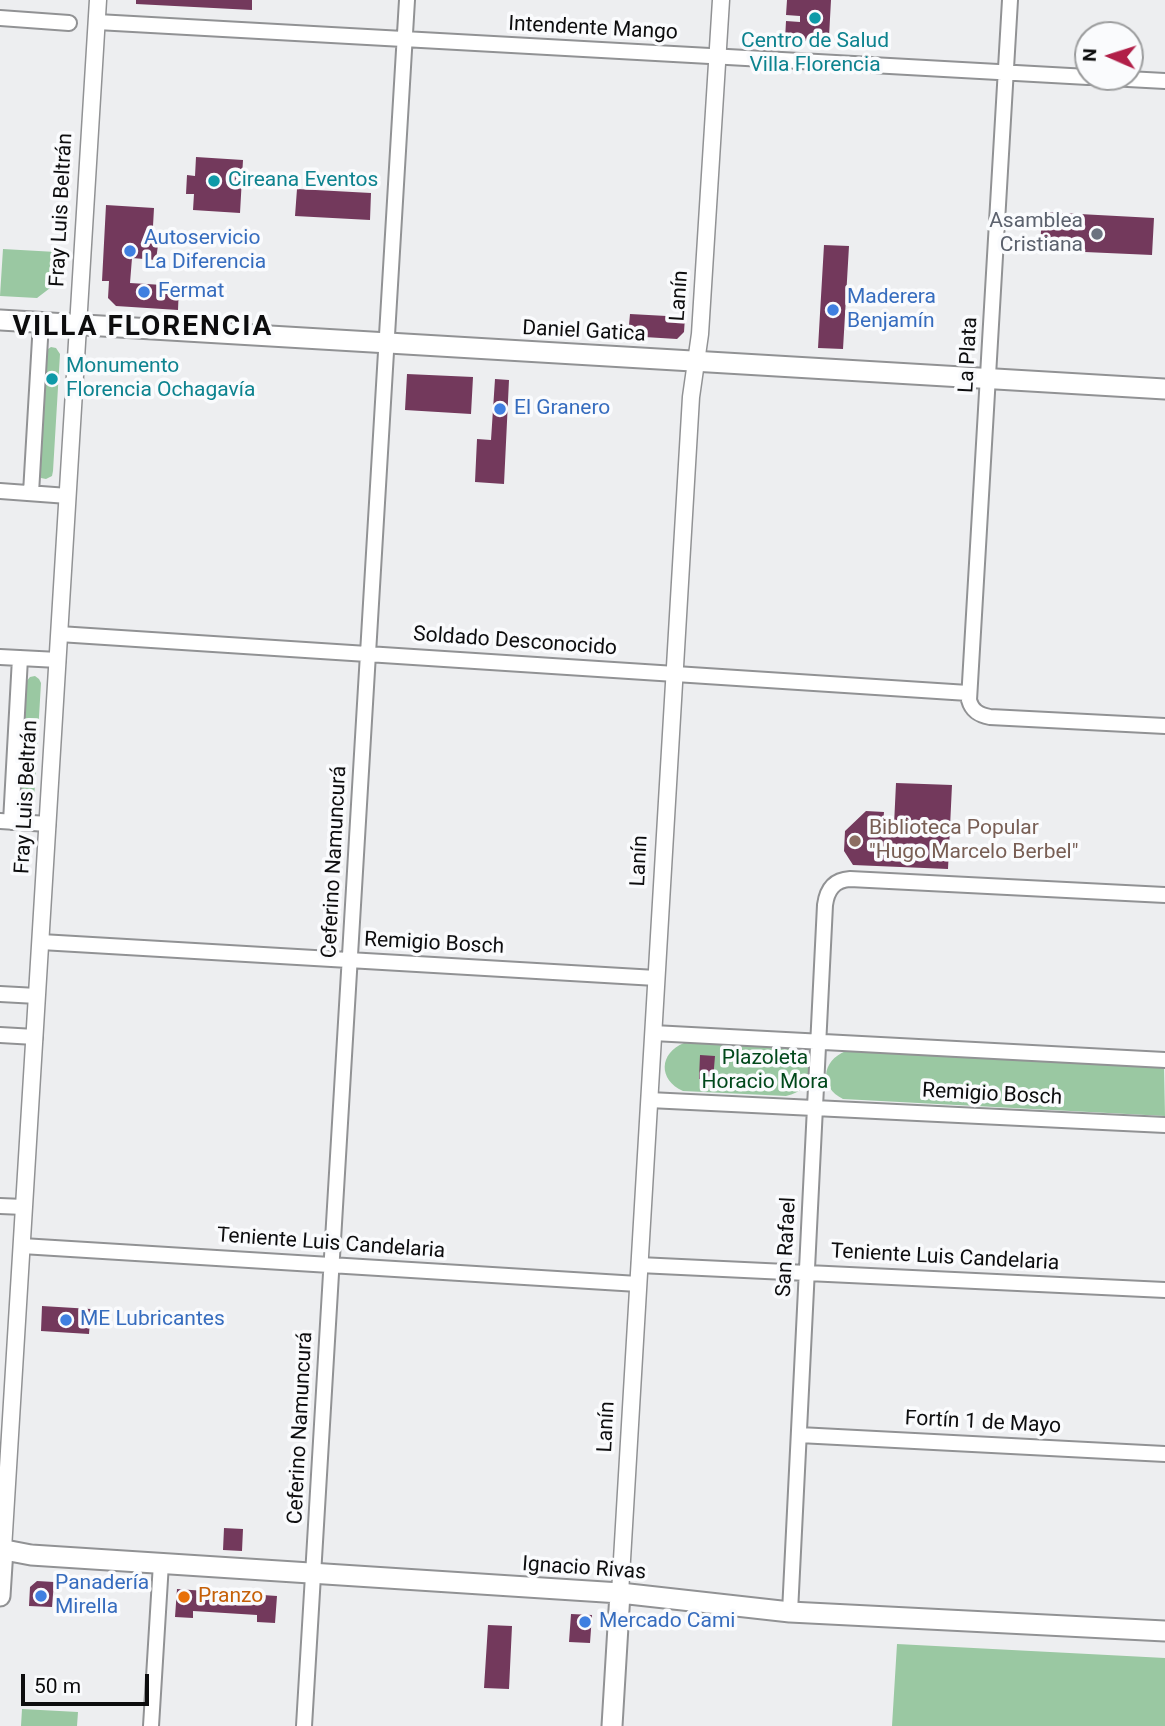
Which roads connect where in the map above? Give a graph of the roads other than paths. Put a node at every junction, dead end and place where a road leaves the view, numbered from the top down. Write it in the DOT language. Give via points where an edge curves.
graph roads {
  1 [pos="98,0"];
  2 [pos="407,0"];
  3 [pos="721,0"];
  4 [pos="1010,0"];
  5 [pos="0,18"];
  6 [pos="97,22"];
  7 [pos="69,23"];
  8 [pos="405,39"];
  9 [pos="718,57"];
  10 [pos="1006,72"];
  11 [pos="1074,76"];
  12 [pos="1144,80"];
  13 [pos="1165,81"];
  14 [pos="0,320"];
  15 [pos="41,322"];
  16 [pos="78,324"];
  17 [pos="387,343"];
  18 [pos="697,362"];
  19 [pos="989,379"];
  20 [pos="1165,388"];
  21 [pos="0,491"];
  22 [pos="31,493"];
  23 [pos="68,496"];
  24 [pos="59,634"];
  25 [pos="368,654"];
  26 [pos="0,657"];
  27 [pos="20,658"];
  28 [pos="58,660"];
  29 [pos="674,673"];
  30 [pos="968,693"];
  31 [pos="1165,726"];
  32 [pos="6,822"];
  33 [pos="48,824"];
  34 [pos="1165,895"];
  35 [pos="41,942"];
  36 [pos="350,960"];
  37 [pos="656,978"];
  38 [pos="0,994"];
  39 [pos="37,996"];
  40 [pos="653,1033"];
  41 [pos="0,1035"];
  42 [pos="35,1037"];
  43 [pos="818,1041"];
  44 [pos="1165,1060"];
  45 [pos="649,1100"];
  46 [pos="815,1108"];
  47 [pos="1165,1125"];
  48 [pos="0,1206"];
  49 [pos="24,1207"];
  50 [pos="22,1246"];
  51 [pos="332,1265"];
  52 [pos="639,1265"];
  53 [pos="807,1273"];
  54 [pos="638,1284"];
  55 [pos="1165,1290"];
  56 [pos="7,1371"];
  57 [pos="799,1435"];
  58 [pos="1165,1454"];
  59 [pos="1,1549"];
  60 [pos="161,1563"];
  61 [pos="313,1573"];
  62 [pos="620,1593"];
  63 [pos="0,1596"];
  64 [pos="790,1612"];
  65 [pos="1165,1631"];
  66 [pos="151,1726"];
  67 [pos="304,1726"];
  68 [pos="611,1726"];
  1 -- 6 [label="street, Fray Luis Beltrán"];
  2 -- 8 [label="street, Ceferino Namuncurá"];
  3 -- 9 [label="street, Lanín"];
  4 -- 10 [label="street, La Plata"];
  5 -- 7 [label="street"];
  6 -- 8 [label="street, Intendente Mango"];
  6 -- 16 [label="street, Fray Luis Beltrán"];
  8 -- 9 [label="street, Intendente Mango"];
  8 -- 17 [label="street, Ceferino Namuncurá"];
  9 -- 10 [label="street, Intendente Mango"];
  9 -- 18 [label="street, Lanín"];
  10 -- 11 [label="street, Intendente Mango"];
  10 -- 19 [label="street, La Plata"];
  12 -- 13 [label="street, Intendente Mango"];
  14 -- 15 [label="main road, Daniel Gatica"];
  15 -- 16 [label="main road, Daniel Gatica"];
  15 -- 22 [label="street"];
  16 -- 17 [label="main road, Daniel Gatica"];
  16 -- 23 [label="street, Fray Luis Beltrán"];
  17 -- 18 [label="main road, Daniel Gatica"];
  17 -- 25 [label="street, Ceferino Namuncurá"];
  18 -- 19 [label="main road, Daniel Gatica"];
  18 -- 29 [label="street, Lanín"];
  19 -- 20 [label="main road, Daniel Gatica"];
  19 -- 30 [label="street, La Plata"];
  21 -- 22 [label="street"];
  22 -- 23 [label="street"];
  23 -- 24 [label="street, Fray Luis Beltrán"];
  24 -- 25 [label="street, Soldado Desconocido"];
  24 -- 28 [label="street, Fray Luis Beltrán"];
  25 -- 29 [label="street, Soldado Desconocido"];
  25 -- 36 [label="street, Ceferino Namuncurá"];
  26 -- 27 [label="street"];
  27 -- 28 [label="street"];
  27 -- 32 [label="street, Fray Luis Beltrán"];
  28 -- 33 [label="street, Fray Luis Beltrán"];
  29 -- 30 [label="street, Soldado Desconocido"];
  29 -- 37 [label="street, Lanín"];
  30 -- 31 [label="street, La Plata" via="970,706 984,716"];
  32 -- 33 [label="street"];
  33 -- 35 [label="street, Fray Luis Beltrán"];
  34 -- 43 [label="street, San Rafael" via="838,881 828,891 825,905"];
  35 -- 36 [label="street, Remigio Bosch"];
  35 -- 39 [label="street, Fray Luis Beltrán"];
  36 -- 37 [label="street, Remigio Bosch"];
  36 -- 51 [label="street, Ceferino Namuncurá"];
  37 -- 40 [label="street, Lanín"];
  38 -- 39 [label="street"];
  39 -- 42 [label="street, Fray Luis Beltrán"];
  40 -- 43 [label="street"];
  40 -- 45 [label="street, Lanín"];
  41 -- 42 [label="street"];
  42 -- 49 [label="street, Fray Luis Beltrán"];
  43 -- 44 [label="street"];
  43 -- 46 [label="street, San Rafael"];
  45 -- 46 [label="street, Remigio Bosch"];
  45 -- 52 [label="street, Lanín"];
  46 -- 47 [label="street, Remigio Bosch"];
  46 -- 53 [label="street, San Rafael"];
  48 -- 49 [label="street"];
  49 -- 50 [label="street, Fray Luis Beltrán"];
  50 -- 51 [label="street, Teniente Luis Candelaria"];
  50 -- 56 [label="street, Fray Luis Beltrán"];
  51 -- 54 [label="street, Teniente Luis Candelaria"];
  51 -- 61 [label="street, Ceferino Namuncurá"];
  52 -- 53 [label="street, Teniente Luis Candelaria"];
  52 -- 54 [label="street, Lanín"];
  53 -- 55 [label="street, Teniente Luis Candelaria"];
  53 -- 57 [label="street, San Rafael"];
  54 -- 62 [label="street, Lanín"];
  56 -- 59 [label="street, Fray Luis Beltrán"];
  57 -- 58 [label="street, Fortín 1 de Mayo"];
  57 -- 64 [label="street, San Rafael"];
  59 -- 60 [label="main road, Ignacio Rivas"];
  59 -- 63 [label="main road, Fray Luis Beltrán"];
  60 -- 61 [label="main road, Ignacio Rivas"];
  60 -- 66 [label="street"];
  61 -- 62 [label="main road, Ignacio Rivas"];
  61 -- 67 [label="street, Ceferino Namuncurá"];
  62 -- 64 [label="main road, Ignacio Rivas"];
  62 -- 68 [label="main road, Lanín"];
  64 -- 65 [label="main road, Ignacio Rivas"];
}
